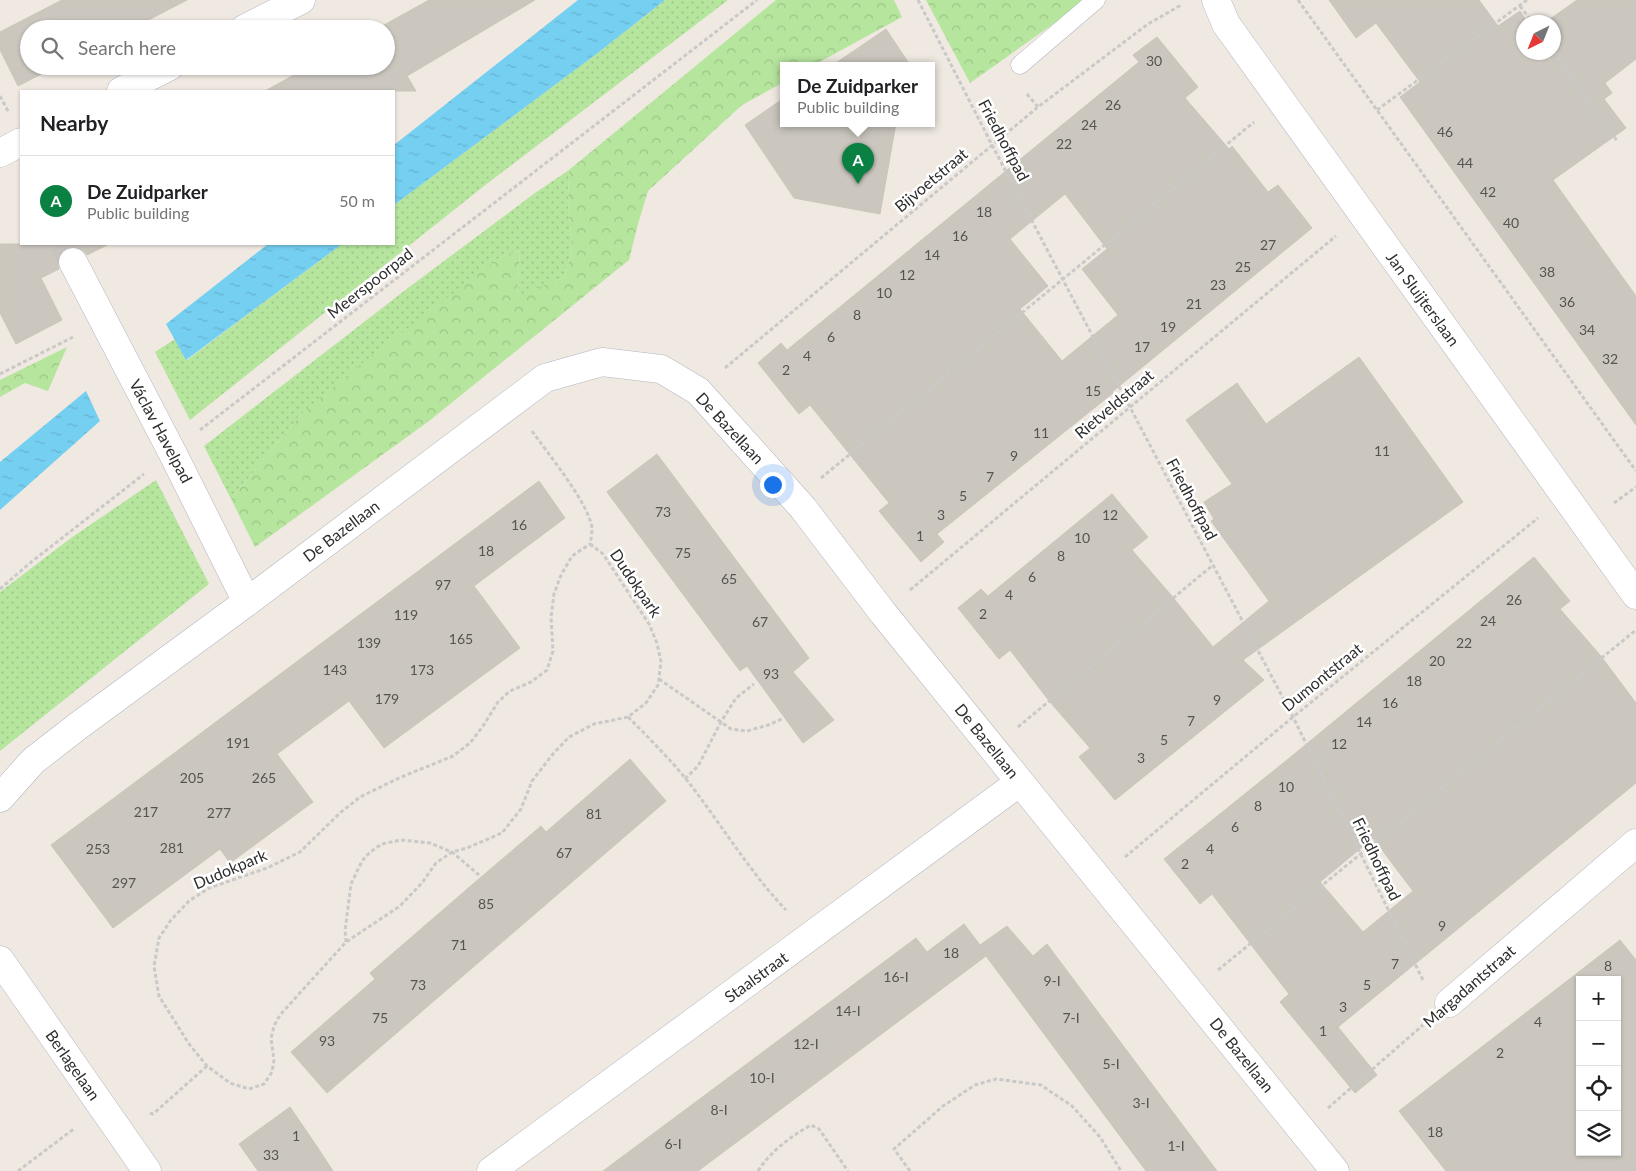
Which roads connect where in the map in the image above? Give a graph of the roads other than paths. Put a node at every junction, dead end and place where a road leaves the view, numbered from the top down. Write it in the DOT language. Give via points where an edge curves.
graph roads {
  1 [pos="300,0"];
  2 [pos="1096,0"];
  3 [pos="1216,0"];
  4 [pos="261,20"];
  5 [pos="1020,64"];
  6 [pos="152,75"];
  7 [pos="123,90"];
  8 [pos="73,262"];
  9 [pos="1636,594"];
  10 [pos="248,602"];
  11 [pos="1020,782"];
  12 [pos="0,798"];
  13 [pos="1636,843"];
  14 [pos="0,960"];
  15 [pos="1444,1008"];
  16 [pos="147,1171"];
  17 [pos="491,1171"];
  18 [pos="1335,1171"];
  1 -- 4 [label="street"];
  2 -- 5 [label="lane"];
  3 -- 9 [label="street, Jan Sluijterslaan" via="1226,24"];
  6 -- 7 [label="street"];
  8 -- 10 [label="street, Václav Havelpad"];
  10 -- 11 [label="street, De Bazellaan" via="545,378 602,362 661,369 698,391 796,500"];
  10 -- 12 [label="street, De Bazellaan" via="33,761"];
  11 -- 17 [label="street, Staalstraat"];
  11 -- 18 [label="street, De Bazellaan"];
  13 -- 15 [label="street, Margadantstraat"];
  14 -- 16 [label="street, Berlagelaan"];
}
